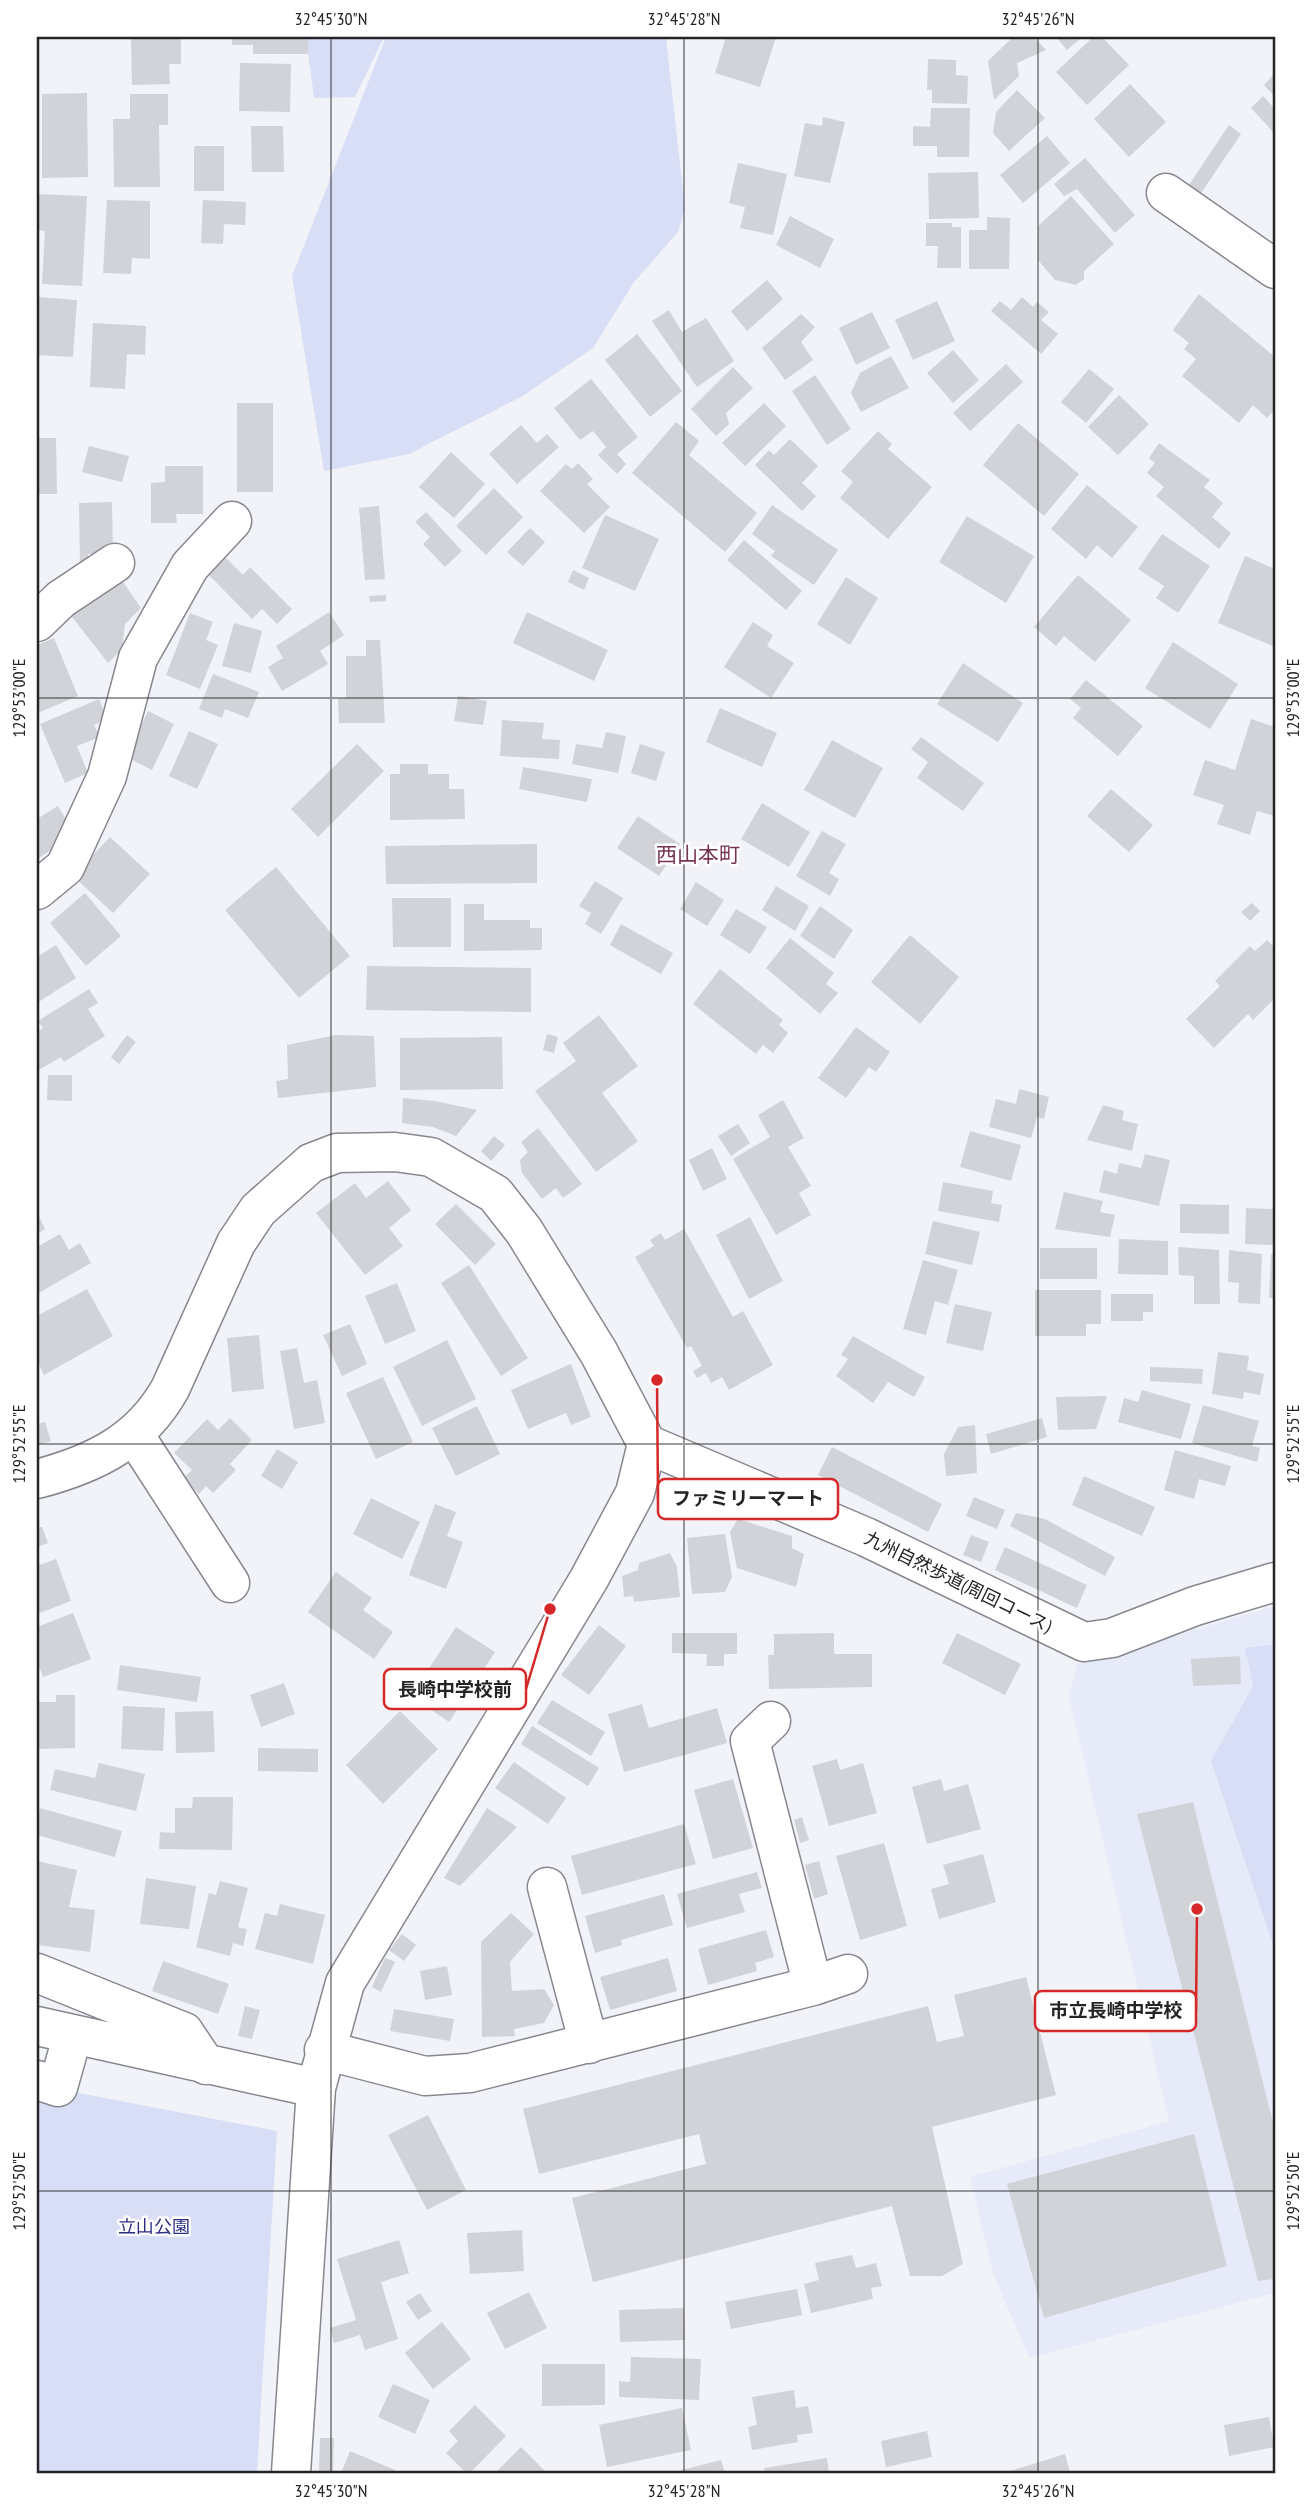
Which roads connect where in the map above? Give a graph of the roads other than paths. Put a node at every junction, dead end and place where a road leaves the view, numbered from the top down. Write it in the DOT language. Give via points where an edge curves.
graph roads {
  1 [pos="1166,192"];
  2 [pos="1275,269"];
  3 [pos="232,521"];
  4 [pos="116,564"];
  5 [pos="37,622"];
  6 [pos="37,890"];
  7 [pos="135,1436"];
  8 [pos="647,1444"];
  9 [pos="37,1479"];
  10 [pos="1275,1582"];
  11 [pos="230,1583"];
  12 [pos="771,1721"];
  13 [pos="547,1887"];
  14 [pos="37,1973"];
  15 [pos="37,2026"];
  16 [pos="74,2034"];
  17 [pos="589,2044"];
  18 [pos="324,2050"];
  19 [pos="206,2065"];
  20 [pos="37,2080"];
  21 [pos="316,2088"];
  22 [pos="291,2473"];
  1 -- 2 [label="street"];
  3 -- 6 [label="street" via="190,566 138,657 107,776 65,867"];
  4 -- 5 [label="street" via="61,599"];
  7 -- 8 [label="street" via="170,1389 236,1243 258,1210 311,1163 337,1153 368,1150 431,1157 495,1194 524,1231 592,1341"];
  7 -- 9 [label="street" via="102,1455"];
  7 -- 11 [label="street"];
  8 -- 10 [label="street, 九州自然歩道(周回コース)" via="866,1537 1084,1642 1112,1638"];
  8 -- 18 [label="street" via="635,1493 589,1579 345,1983"];
  12 -- 17 [label="street" via="750,1741 830,1980"];
  13 -- 17 [label="street"];
  14 -- 19 [label="street" via="184,2032"];
  15 -- 16 [label="street"];
  16 -- 19 [label="street"];
  16 -- 20 [label="street" via="58,2087"];
  17 -- 18 [label="street" via="470,2073 425,2076"];
  18 -- 21 [label="street"];
  19 -- 21 [label="street"];
  21 -- 22 [label="street"];
}
